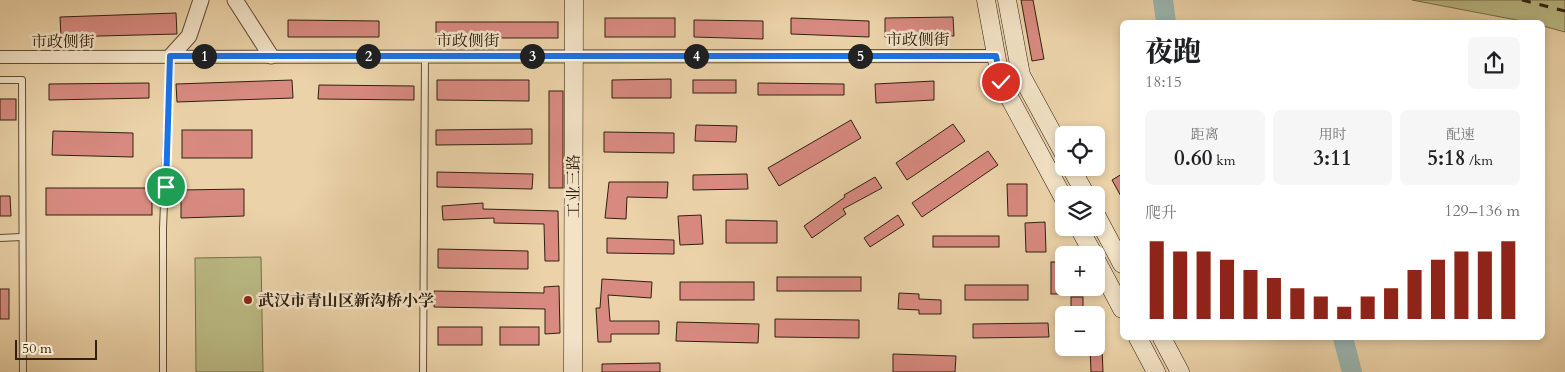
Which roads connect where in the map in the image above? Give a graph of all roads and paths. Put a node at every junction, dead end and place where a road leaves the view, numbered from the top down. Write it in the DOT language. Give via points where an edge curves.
graph roads {
  1 [pos="201,0"];
  2 [pos="235,0"];
  3 [pos="574,0"];
  4 [pos="986,0"];
  5 [pos="1007,0"];
  6 [pos="170,56"];
  7 [pos="271,56"];
  8 [pos="425,56"];
  9 [pos="574,56"];
  10 [pos="996,56"];
  11 [pos="0,57"];
  12 [pos="0,80"];
  13 [pos="1055,137"];
  14 [pos="1063,176"];
  15 [pos="1054,182"];
  16 [pos="1056,186"];
  17 [pos="1105,232"];
  18 [pos="22,237"];
  19 [pos="0,238"];
  20 [pos="1120,260"];
  21 [pos="1105,277"];
  22 [pos="1120,305"];
  23 [pos="1139,340"];
  24 [pos="1163,340"];
  25 [pos="23,372"];
  26 [pos="163,372"];
  27 [pos="423,372"];
  28 [pos="573,372"];
  29 [pos="1156,372"];
  30 [pos="1180,372"];
  1 -- 6 [label="street" via="189,36"];
  2 -- 7 [label="street"];
  3 -- 9 [label="main road, 工业三路"];
  4 -- 10 [label="main road"];
  5 -- 13 [label="main road" via="1021,75"];
  6 -- 7 [label="street, 市政侧街"];
  6 -- 11 [label="street, 市政侧街"];
  6 -- 26 [label="lane" via="163,228"];
  7 -- 8 [label="street, 市政侧街"];
  8 -- 9 [label="street, 市政侧街"];
  8 -- 27 [label="lane"];
  9 -- 10 [label="street, 市政侧街"];
  9 -- 28 [label="main road, 工业三路"];
  10 -- 15 [label="main road" via="1001,82"];
  12 -- 18 [label="lane" via="22,80"];
  14 -- 15 [label="main road"];
  15 -- 16 [label="main road"];
  17 -- 20 [label="main road"];
  18 -- 19 [label="lane"];
  18 -- 25 [label="lane"];
  21 -- 22 [label="main road"];
  23 -- 29 [label="main road"];
  24 -- 30 [label="main road"];
}
